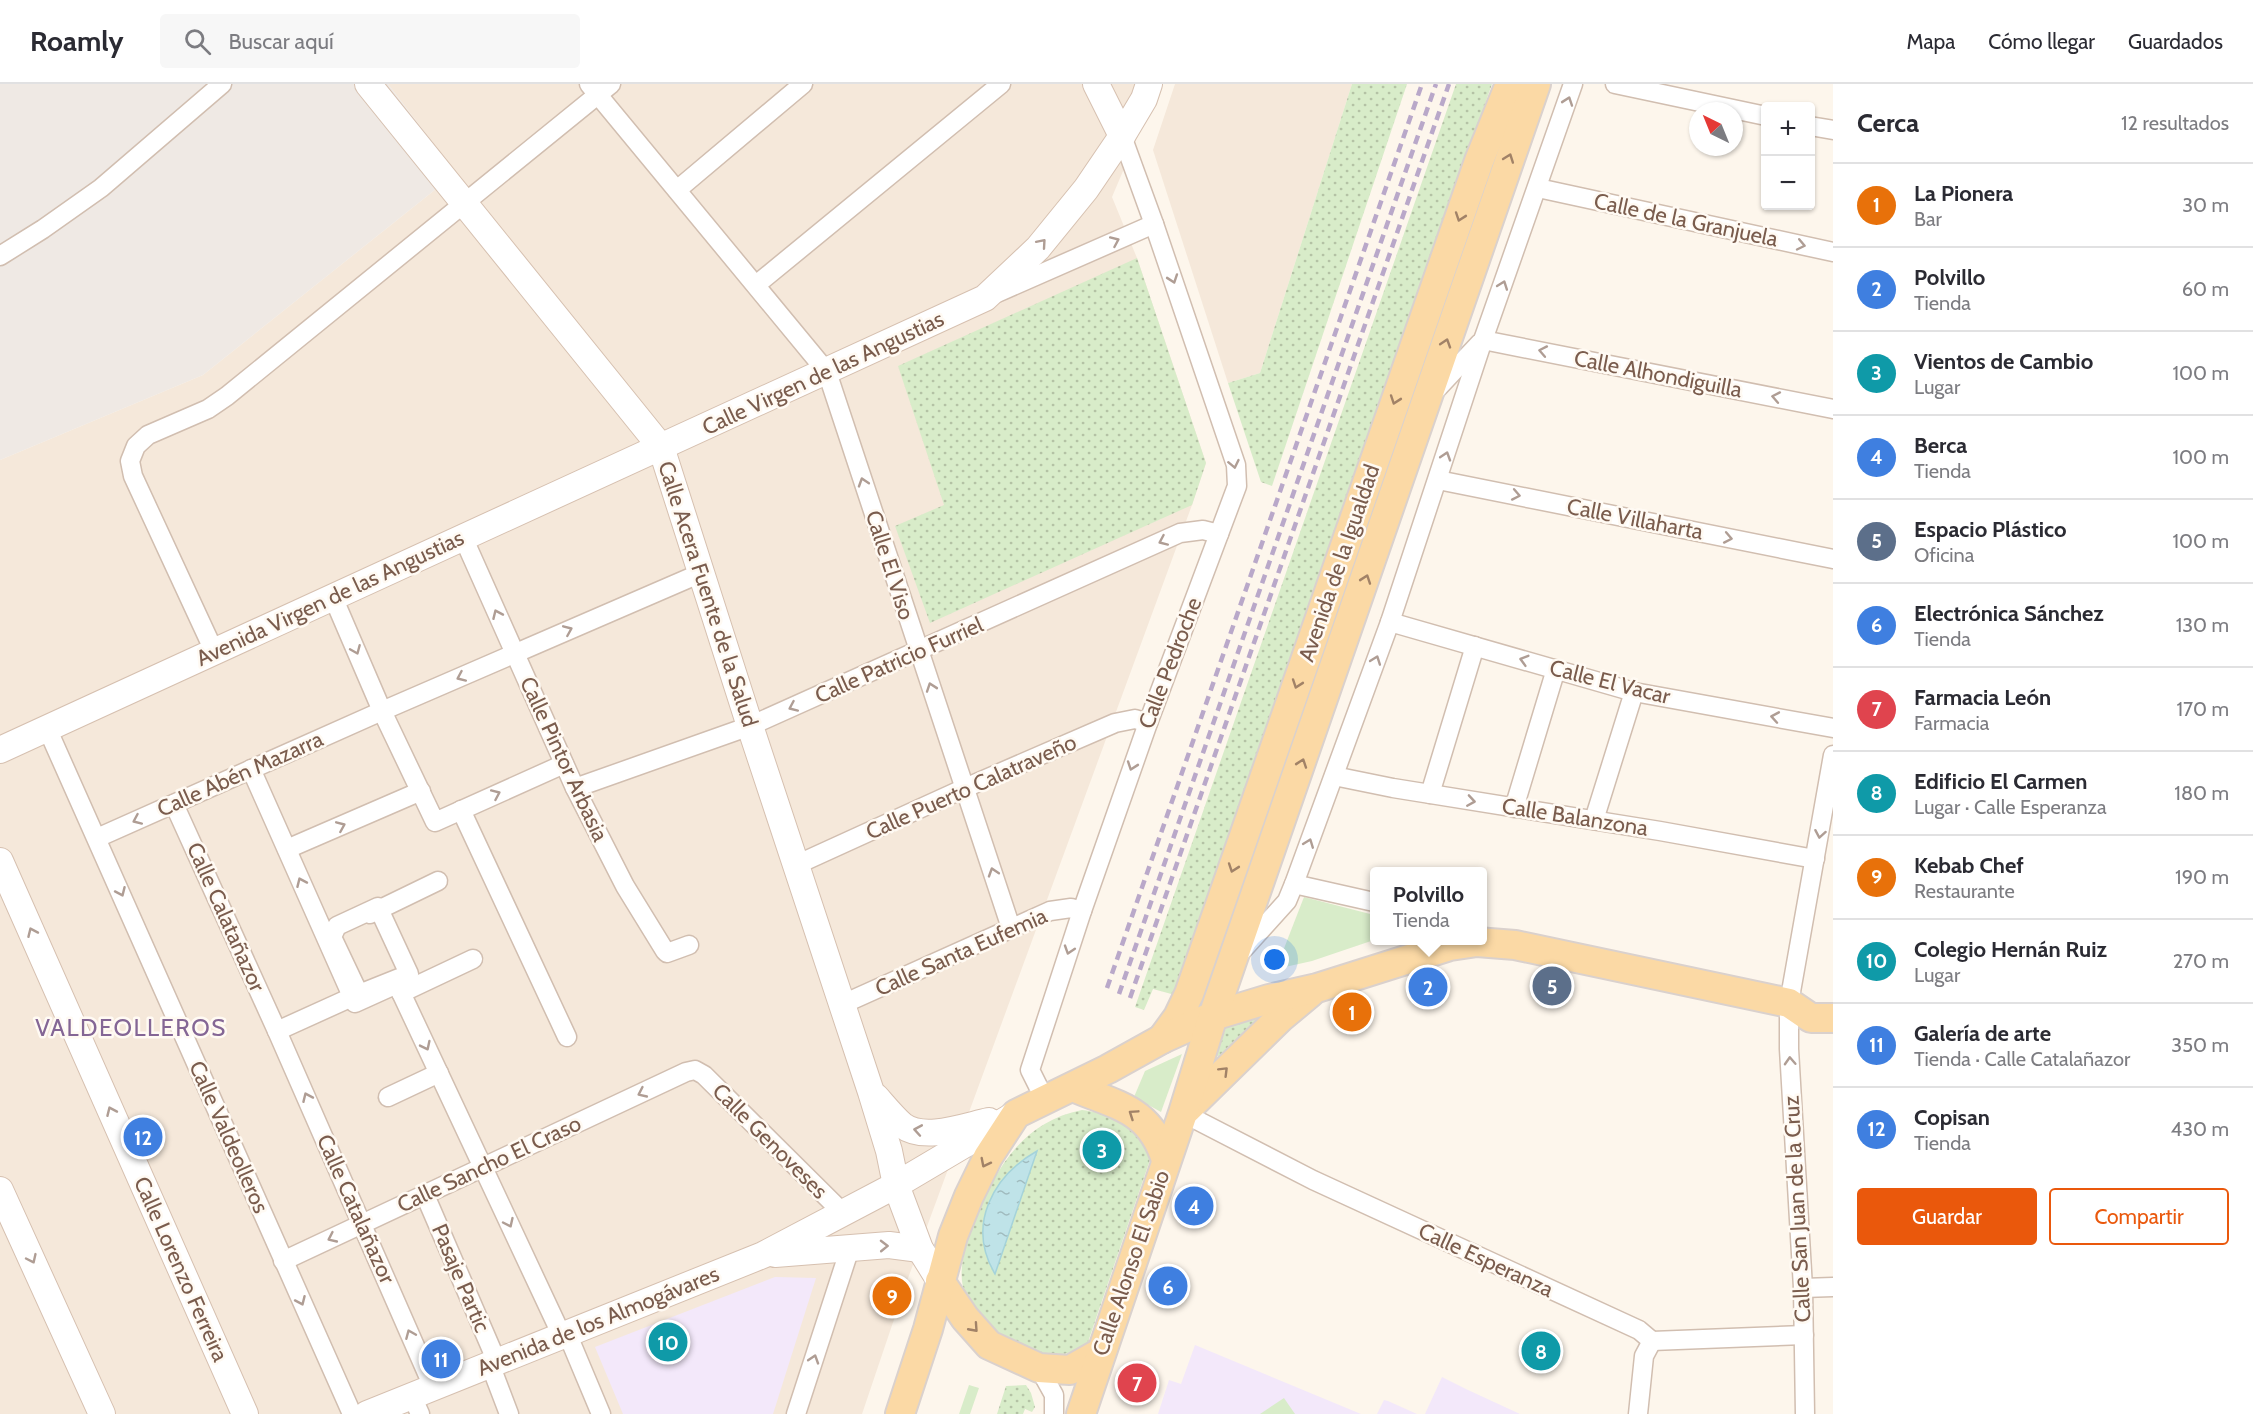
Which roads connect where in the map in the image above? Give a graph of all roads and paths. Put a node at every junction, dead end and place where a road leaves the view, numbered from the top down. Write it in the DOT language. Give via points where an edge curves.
graph roads {
  1 [pos="222,84"];
  2 [pos="368,84"];
  3 [pos="803,84"];
  4 [pos="1001,84"];
  5 [pos="1096,84"];
  6 [pos="1149,84"];
  7 [pos="1498,84"];
  8 [pos="1510,84"];
  9 [pos="1536,84"];
  10 [pos="1573,84"];
  11 [pos="1615,84"];
  12 [pos="599,88"];
  13 [pos="1761,115"];
  14 [pos="1815,127"];
  15 [pos="1833,130"];
  16 [pos="1122,136"];
  17 [pos="1479,161"];
  18 [pos="1538,188"];
  19 [pos="677,190"];
  20 [pos="465,202"];
  21 [pos="1154,224"];
  22 [pos="1833,252"];
  23 [pos="0,256"];
  24 [pos="756,285"];
  25 [pos="985,298"];
  26 [pos="1483,340"];
  27 [pos="827,372"];
  28 [pos="1429,399"];
  29 [pos="1833,409"];
  30 [pos="661,447"];
  31 [pos="1438,480"];
  32 [pos="1219,534"];
  33 [pos="463,537"];
  34 [pos="1833,559"];
  35 [pos="701,573"];
  36 [pos="333,597"];
  37 [pos="1390,622"];
  38 [pos="1474,646"];
  39 [pos="214,651"];
  40 [pos="919,651"];
  41 [pos="514,654"];
  42 [pos="1556,669"];
  43 [pos="1634,692"];
  44 [pos="382,711"];
  45 [pos="1148,723"];
  46 [pos="750,726"];
  47 [pos="47,728"];
  48 [pos="1833,728"];
  49 [pos="0,750"];
  50 [pos="1833,755"];
  51 [pos="564,764"];
  52 [pos="251,769"];
  53 [pos="1334,776"];
  54 [pos="575,788"];
  55 [pos="965,788"];
  56 [pos="421,791"];
  57 [pos="1430,794"];
  58 [pos="174,804"];
  59 [pos="1514,808"];
  60 [pos="461,810"];
  61 [pos="1594,820"];
  62 [pos="97,838"];
  63 [pos="287,849"];
  64 [pos="1815,859"];
  65 [pos="0,861"];
  66 [pos="796,865"];
  67 [pos="438,882"];
  68 [pos="1294,884"];
  69 [pos="1370,901"];
  70 [pos="379,909"];
  71 [pos="1082,911"];
  72 [pos="1011,928"];
  73 [pos="1487,932"];
  74 [pos="329,933"];
  75 [pos="1487,943"];
  76 [pos="689,945"];
  77 [pos="1457,945"];
  78 [pos="1515,945"];
  79 [pos="473,959"];
  80 [pos="1233,961"];
  81 [pos="1317,988"];
  82 [pos="401,993"];
  83 [pos="352,997"];
  84 [pos="1833,1001"];
  85 [pos="1790,1003"];
  86 [pos="843,1004"];
  87 [pos="1214,1016"];
  88 [pos="1833,1018"];
  89 [pos="277,1031"];
  90 [pos="567,1037"];
  91 [pos="1162,1039"];
  92 [pos="695,1070"];
  93 [pos="439,1073"];
  94 [pos="1073,1087"];
  95 [pos="871,1092"];
  96 [pos="388,1097"];
  97 [pos="1045,1100"];
  98 [pos="1183,1113"];
  99 [pos="1016,1114"];
  100 [pos="1166,1160"];
  101 [pos="483,1166"];
  102 [pos="896,1185"];
  103 [pos="425,1195"];
  104 [pos="2,1202"];
  105 [pos="843,1213"];
  106 [pos="362,1224"];
  107 [pos="849,1248"];
  108 [pos="920,1249"];
  109 [pos="763,1255"];
  110 [pos="283,1261"];
  111 [pos="940,1281"];
  112 [pos="1833,1287"];
  113 [pos="1803,1288"];
  114 [pos="565,1335"];
  115 [pos="1804,1335"];
  116 [pos="1652,1341"];
  117 [pos="1100,1353"];
  118 [pos="494,1363"];
  119 [pos="1039,1368"];
  120 [pos="422,1399"];
  121 [pos="102,1414"];
  122 [pos="245,1414"];
  123 [pos="352,1414"];
  124 [pos="367,1414"];
  125 [pos="510,1414"];
  126 [pos="601,1414"];
  127 [pos="796,1414"];
  128 [pos="900,1414"];
  129 [pos="1054,1414"];
  130 [pos="1081,1414"];
  131 [pos="1638,1414"];
  132 [pos="1805,1414"];
  1 -- 23 [label="street" via="101,188"];
  2 -- 20 [label="street, Calle Acera Fuente de la Salud"];
  3 -- 19 [label="street"];
  4 -- 24 [label="street"];
  5 -- 16 [label="street"];
  6 -- 16 [label="street, Calle Virgen de las Angustias"];
  7 -- 17 [label="main road"];
  8 -- 17 [label="main road, Avenida de la Igualdad"];
  28 -- 9 [label="main road, Avenida de la Igualdad, one-way" via="1466,280"];
  18 -- 10 [label="street, Avenida de la Igualdad, one-way"];
  11 -- 13 [label="street"];
  12 -- 19 [label="street"];
  12 -- 20 [label="street"];
  14 -- 15 [label="street"];
  16 -- 21 [label="street, Calle Pedroche"];
  25 -- 16 [label="street, Calle Virgen de las Angustias, one-way" via="1038,248"];
  17 -- 91 [label="main road, Avenida de la Igualdad, one-way" via="1189,994"];
  18 -- 22 [label="street, Calle de la Granjuela, one-way"];
  26 -- 18 [label="street, Avenida de la Igualdad, one-way"];
  19 -- 24 [label="street"];
  20 -- 30 [label="street, Calle Acera Fuente de la Salud"];
  20 -- 39 [label="street" via="227,396 208,409 148,435 136,446 130,461 133,476"];
  25 -- 21 [label="street, Calle Virgen de las Angustias, one-way"];
  21 -- 32 [label="street, Calle Pedroche, one-way" via="1236,465 1237,486"];
  24 -- 27 [label="street"];
  25 -- 27 [label="street, Calle Virgen de las Angustias"];
  26 -- 28 [label="street, Avenida de la Igualdad"];
  29 -- 26 [label="street, Calle Alhondiguilla, one-way"];
  31 -- 26 [label="street, Avenida de la Igualdad, one-way"];
  27 -- 30 [label="street, Calle Virgen de las Angustias"];
  40 -- 27 [label="street, Calle El Viso, one-way"];
  80 -- 28 [label="main road, Avenida de la Igualdad, one-way"];
  30 -- 33 [label="street, Avenida Virgen de las Angustias"];
  30 -- 35 [label="street, Calle Acera Fuente de la Salud"];
  31 -- 34 [label="street, Calle Villaharta, one-way"];
  31 -- 37 [label="street, Avenida de la Igualdad"];
  32 -- 40 [label="street, Calle Patricio Furriel, one-way" via="1203,530 1180,533"];
  32 -- 45 [label="street, Calle Pedroche"];
  33 -- 36 [label="street, Avenida Virgen de las Angustias"];
  41 -- 33 [label="street, Calle Pintor Arbasia, one-way"];
  41 -- 35 [label="street, one-way"];
  35 -- 46 [label="street, Calle Acera Fuente de la Salud"];
  36 -- 39 [label="street, Avenida Virgen de las Angustias"];
  36 -- 44 [label="street, one-way"];
  37 -- 38 [label="street, Calle El Vacar"];
  53 -- 37 [label="street, Avenida de la Igualdad, one-way"];
  42 -- 38 [label="street, Calle El Vacar, one-way"];
  38 -- 57 [label="street"];
  39 -- 47 [label="street, Avenida Virgen de las Angustias"];
  40 -- 46 [label="street, Calle Patricio Furriel, one-way"];
  55 -- 40 [label="street, Calle El Viso, one-way"];
  41 -- 44 [label="street, Calle Abén Mazarra, one-way"];
  41 -- 51 [label="street, Calle Pintor Arbasia"];
  42 -- 43 [label="street, Calle El Vacar"];
  42 -- 59 [label="street"];
  48 -- 43 [label="street, Calle El Vacar, one-way"];
  43 -- 61 [label="street"];
  44 -- 52 [label="street, Calle Abén Mazarra"];
  44 -- 56 [label="street"];
  45 -- 55 [label="street, Calle Puerto Calatraveño" via="1135,719 1115,723"];
  45 -- 71 [label="street, Calle Pedroche, one-way"];
  46 -- 54 [label="street, Calle Patricio Furriel"];
  46 -- 66 [label="street, Calle Acera Fuente de la Salud"];
  47 -- 49 [label="street, Avenida Virgen de las Angustias"];
  47 -- 62 [label="street, Calle Valdeolleros"];
  50 -- 64 [label="street, Calle San Juan de la Cruz, one-way"];
  51 -- 54 [label="street, Calle Pintor Arbasia"];
  60 -- 51 [label="street, one-way"];
  52 -- 58 [label="street, Calle Abén Mazarra"];
  52 -- 63 [label="street"];
  53 -- 57 [label="street, Calle Balanzona"];
  68 -- 53 [label="street, Avenida de la Igualdad, one-way"];
  54 -- 76 [label="street, Calle Pintor Arbasia" via="625,886 664,951"];
  55 -- 66 [label="street, Calle Puerto Calatraveño"];
  72 -- 55 [label="street, Calle El Viso, one-way"];
  56 -- 60 [label="street" via="435,822"];
  63 -- 56 [label="street, one-way"];
  57 -- 59 [label="street, Calle Balanzona, one-way"];
  58 -- 62 [label="street, Calle Abén Mazarra, one-way"];
  58 -- 89 [label="street, Calle Calatañazor"];
  59 -- 61 [label="street, Calle Balanzona"];
  60 -- 90 [label="street"];
  61 -- 64 [label="street, Calle Balanzona"];
  62 -- 110 [label="street, Calle Valdeolleros, one-way"];
  74 -- 63 [label="street, one-way"];
  64 -- 85 [label="street, Calle San Juan de la Cruz"];
  122 -- 65 [label="street, Calle Lorenzo Ferreira, one-way"];
  66 -- 86 [label="street, Calle Acera Fuente de la Salud"];
  67 -- 70 [label="street"];
  68 -- 69 [label="street"];
  68 -- 80 [label="street, Avenida de la Igualdad" via="1287,901"];
  70 -- 74 [label="street"];
  70 -- 74 [label="street" via="409,974 358,994"];
  71 -- 72 [label="street, Calle Santa Eufemia" via="1050,911"];
  71 -- 97 [label="street, Calle Pedroche, one-way" via="1030,1070"];
  72 -- 86 [label="street, Calle Santa Eufemia"];
  73 -- 78 [label="street"];
  74 -- 83 [label="street"];
  75 -- 78 [label="main road"];
  77 -- 81 [label="main road"];
  78 -- 85 [label="main road"];
  79 -- 82 [label="street"];
  80 -- 87 [label="main road, Avenida de la Igualdad"];
  81 -- 87 [label="main road"];
  98 -- 81 [label="main road, one-way" via="1280,1018"];
  82 -- 83 [label="street" via="397,984 355,1003"];
  82 -- 93 [label="street, one-way"];
  83 -- 89 [label="street"];
  84 -- 85 [label="main road"];
  85 -- 88 [label="main road" via="1811,1018"];
  113 -- 85 [label="street, Calle San Juan de la Cruz, one-way" via="1789,1049"];
  86 -- 95 [label="street, Calle Acera Fuente de la Salud"];
  87 -- 91 [label="main road, Avenida de la Igualdad"];
  87 -- 98 [label="main road, Avenida de la Igualdad"];
  106 -- 89 [label="street, Calle Catalañazor, one-way"];
  91 -- 94 [label="main road, Avenida de la Igualdad"];
  92 -- 101 [label="street, Calle Sancho El Craso, one-way"];
  92 -- 105 [label="street, Calle Genoveses"];
  93 -- 96 [label="street"];
  93 -- 101 [label="street"];
  94 -- 97 [label="main road, Avenida de la Igualdad"];
  100 -- 94 [label="main road, one-way" via="1160,1140 1138,1116 1119,1104"];
  99 -- 95 [label="street, one-way" via="940,1132 913,1131"];
  95 -- 102 [label="street, Calle Acera Fuente de la Salud"];
  97 -- 99 [label="main road, Avenida de la Igualdad"];
  98 -- 100 [label="main road, Calle Alonso El Sabio"];
  98 -- 116 [label="street, Calle Esperanza" via="1313,1180 1640,1330"];
  99 -- 102 [label="street, Avenida de los Almogávares"];
  99 -- 111 [label="main road, one-way" via="969,1196"];
  100 -- 117 [label="main road, Calle Alonso El Sabio"];
  101 -- 103 [label="street, Calle Sancho El Craso"];
  101 -- 114 [label="street, one-way"];
  102 -- 105 [label="street, Avenida de los Almogávares"];
  102 -- 108 [label="street, Calle Acera Fuente de la Salud"];
  103 -- 106 [label="street, Calle Sancho El Craso"];
  103 -- 118 [label="street, Pasaje Partic"];
  104 -- 121 [label="street, one-way"];
  105 -- 109 [label="street, Avenida de los Almogávares"];
  106 -- 110 [label="street, Calle Sancho El Craso, one-way"];
  120 -- 106 [label="street, Calle Catalañazor, one-way"];
  107 -- 108 [label="street, Avenida de los Almogávares, one-way" via="889,1245"];
  107 -- 109 [label="street, Avenida de los Almogávares"];
  127 -- 107 [label="street, one-way"];
  108 -- 111 [label="street, Calle Acera Fuente de la Salud"];
  109 -- 114 [label="street, Avenida de los Almogávares"];
  110 -- 123 [label="street, Calle Valdeolleros, one-way"];
  111 -- 119 [label="main road, one-way" via="989,1345"];
  111 -- 128 [label="main road"];
  112 -- 113 [label="street"];
  113 -- 115 [label="street, Calle San Juan de la Cruz"];
  114 -- 118 [label="street, Avenida de los Almogávares"];
  114 -- 126 [label="street"];
  115 -- 116 [label="street"];
  115 -- 132 [label="street, Calle San Juan de la Cruz"];
  116 -- 131 [label="street" via="1644,1356"];
  117 -- 119 [label="main road" via="1070,1370"];
  117 -- 130 [label="main road, Calle Alonso El Sabio"];
  118 -- 120 [label="street, Avenida de los Almogávares"];
  118 -- 125 [label="street, Pasaje Partic"];
  119 -- 129 [label="street" via="1054,1395"];
  120 -- 124 [label="street, Avenida de los Almogávares"];
}
